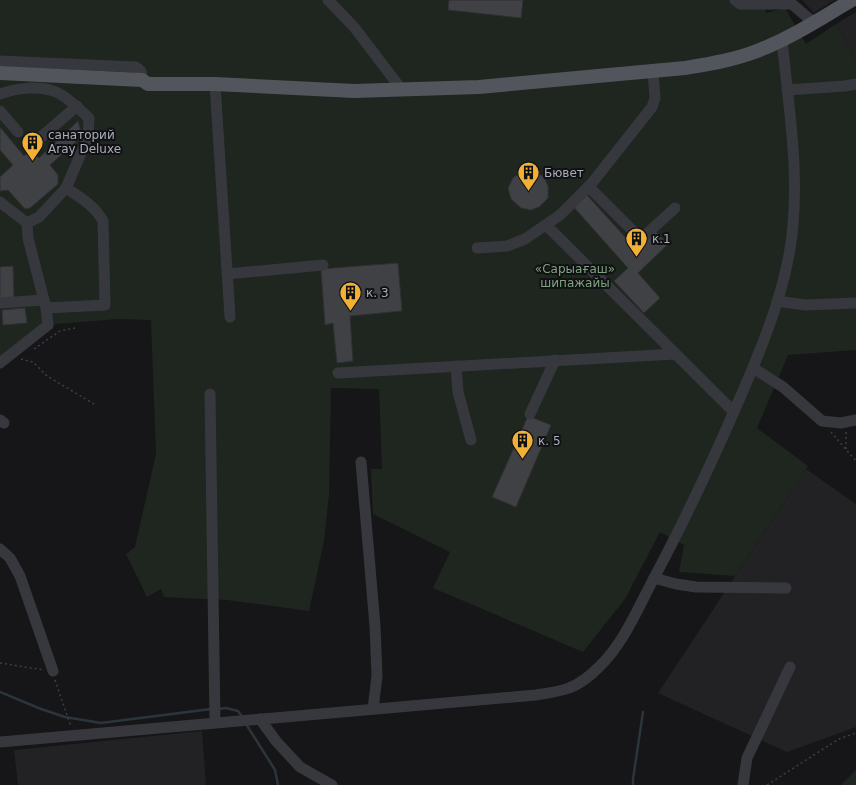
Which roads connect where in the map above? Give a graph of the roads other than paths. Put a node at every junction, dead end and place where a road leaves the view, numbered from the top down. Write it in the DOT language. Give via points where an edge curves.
graph roads {
  1 [pos="328,0"];
  2 [pos="735,0"];
  3 [pos="852,0"];
  4 [pos="770,2"];
  5 [pos="814,23"];
  6 [pos="782,40"];
  7 [pos="1,67"];
  8 [pos="653,71"];
  9 [pos="215,84"];
  10 [pos="856,84"];
  11 [pos="402,90"];
  12 [pos="787,90"];
  13 [pos="0,94"];
  14 [pos="76,106"];
  15 [pos="0,111"];
  16 [pos="18,132"];
  17 [pos="40,138"];
  18 [pos="589,187"];
  19 [pos="66,188"];
  20 [pos="0,202"];
  21 [pos="675,208"];
  22 [pos="27,223"];
  23 [pos="546,225"];
  24 [pos="477,248"];
  25 [pos="323,265"];
  26 [pos="227,274"];
  27 [pos="777,301"];
  28 [pos="0,303"];
  29 [pos="856,303"];
  30 [pos="45,304"];
  31 [pos="230,316"];
  32 [pos="675,354"];
  33 [pos="555,360"];
  34 [pos="0,363"];
  35 [pos="456,366"];
  36 [pos="753,368"];
  37 [pos="338,373"];
  38 [pos="210,394"];
  39 [pos="734,412"];
  40 [pos="530,414"];
  41 [pos="852,421"];
  42 [pos="471,440"];
  43 [pos="361,462"];
  44 [pos="0,549"];
  45 [pos="654,578"];
  46 [pos="786,588"];
  47 [pos="790,667"];
  48 [pos="52,671"];
  49 [pos="373,709"];
  50 [pos="260,719"];
  51 [pos="215,722"];
  52 [pos="0,742"];
  53 [pos="332,785"];
  54 [pos="742,785"];
  1 -- 11 [label="street" via="354,27"];
  2 -- 4 [label="street" via="740,4"];
  3 -- 5 [label="main road"];
  4 -- 5 [label="street" via="792,4"];
  5 -- 6 [label="main road"];
  6 -- 8 [label="main road" via="756,51 713,63"];
  6 -- 12 [label="street"];
  7 -- 9 [label="main road" via="142,80 148,84"];
  8 -- 11 [label="main road" via="479,87"];
  8 -- 18 [label="street" via="655,98 652,107"];
  9 -- 11 [label="main road" via="354,91"];
  9 -- 26 [label="street"];
  10 -- 12 [label="street"];
  12 -- 27 [label="street" via="795,170 794,224 789,256"];
  13 -- 14 [label="street" via="15,89 38,88 56,92"];
  14 -- 17 [label="street"];
  14 -- 19 [label="street" via="89,118 88,137"];
  15 -- 16 [label="street"];
  18 -- 21 [label="street" via="641,239"];
  18 -- 23 [label="street"];
  19 -- 22 [label="street" via="39,217"];
  19 -- 30 [label="street" via="99,213 103,221 105,305"];
  20 -- 22 [label="street"];
  22 -- 30 [label="street" via="28,238"];
  23 -- 24 [label="street" via="525,239 507,246"];
  23 -- 32 [label="street"];
  25 -- 26 [label="street"];
  26 -- 31 [label="street"];
  27 -- 29 [label="street" via="805,305"];
  27 -- 36 [label="street"];
  28 -- 30 [label="street"];
  30 -- 34 [label="street" via="48,325"];
  32 -- 33 [label="street"];
  32 -- 39 [label="street"];
  33 -- 35 [label="street"];
  33 -- 40 [label="street"];
  35 -- 37 [label="street"];
  35 -- 42 [label="street" via="458,392"];
  36 -- 39 [label="street"];
  36 -- 41 [label="street" via="783,387 822,421"];
  38 -- 51 [label="street"];
  39 -- 45 [label="street"];
  43 -- 49 [label="street" via="375,626 377,676"];
  44 -- 48 [label="street" via="10,558 20,576"];
  45 -- 46 [label="street" via="696,587"];
  45 -- 49 [label="street" via="619,644 600,666 584,680 568,689 536,695"];
  47 -- 54 [label="street" via="748,758"];
  49 -- 50 [label="street"];
  50 -- 51 [label="street"];
  50 -- 53 [label="street" via="300,767"];
  51 -- 52 [label="street"];
}
